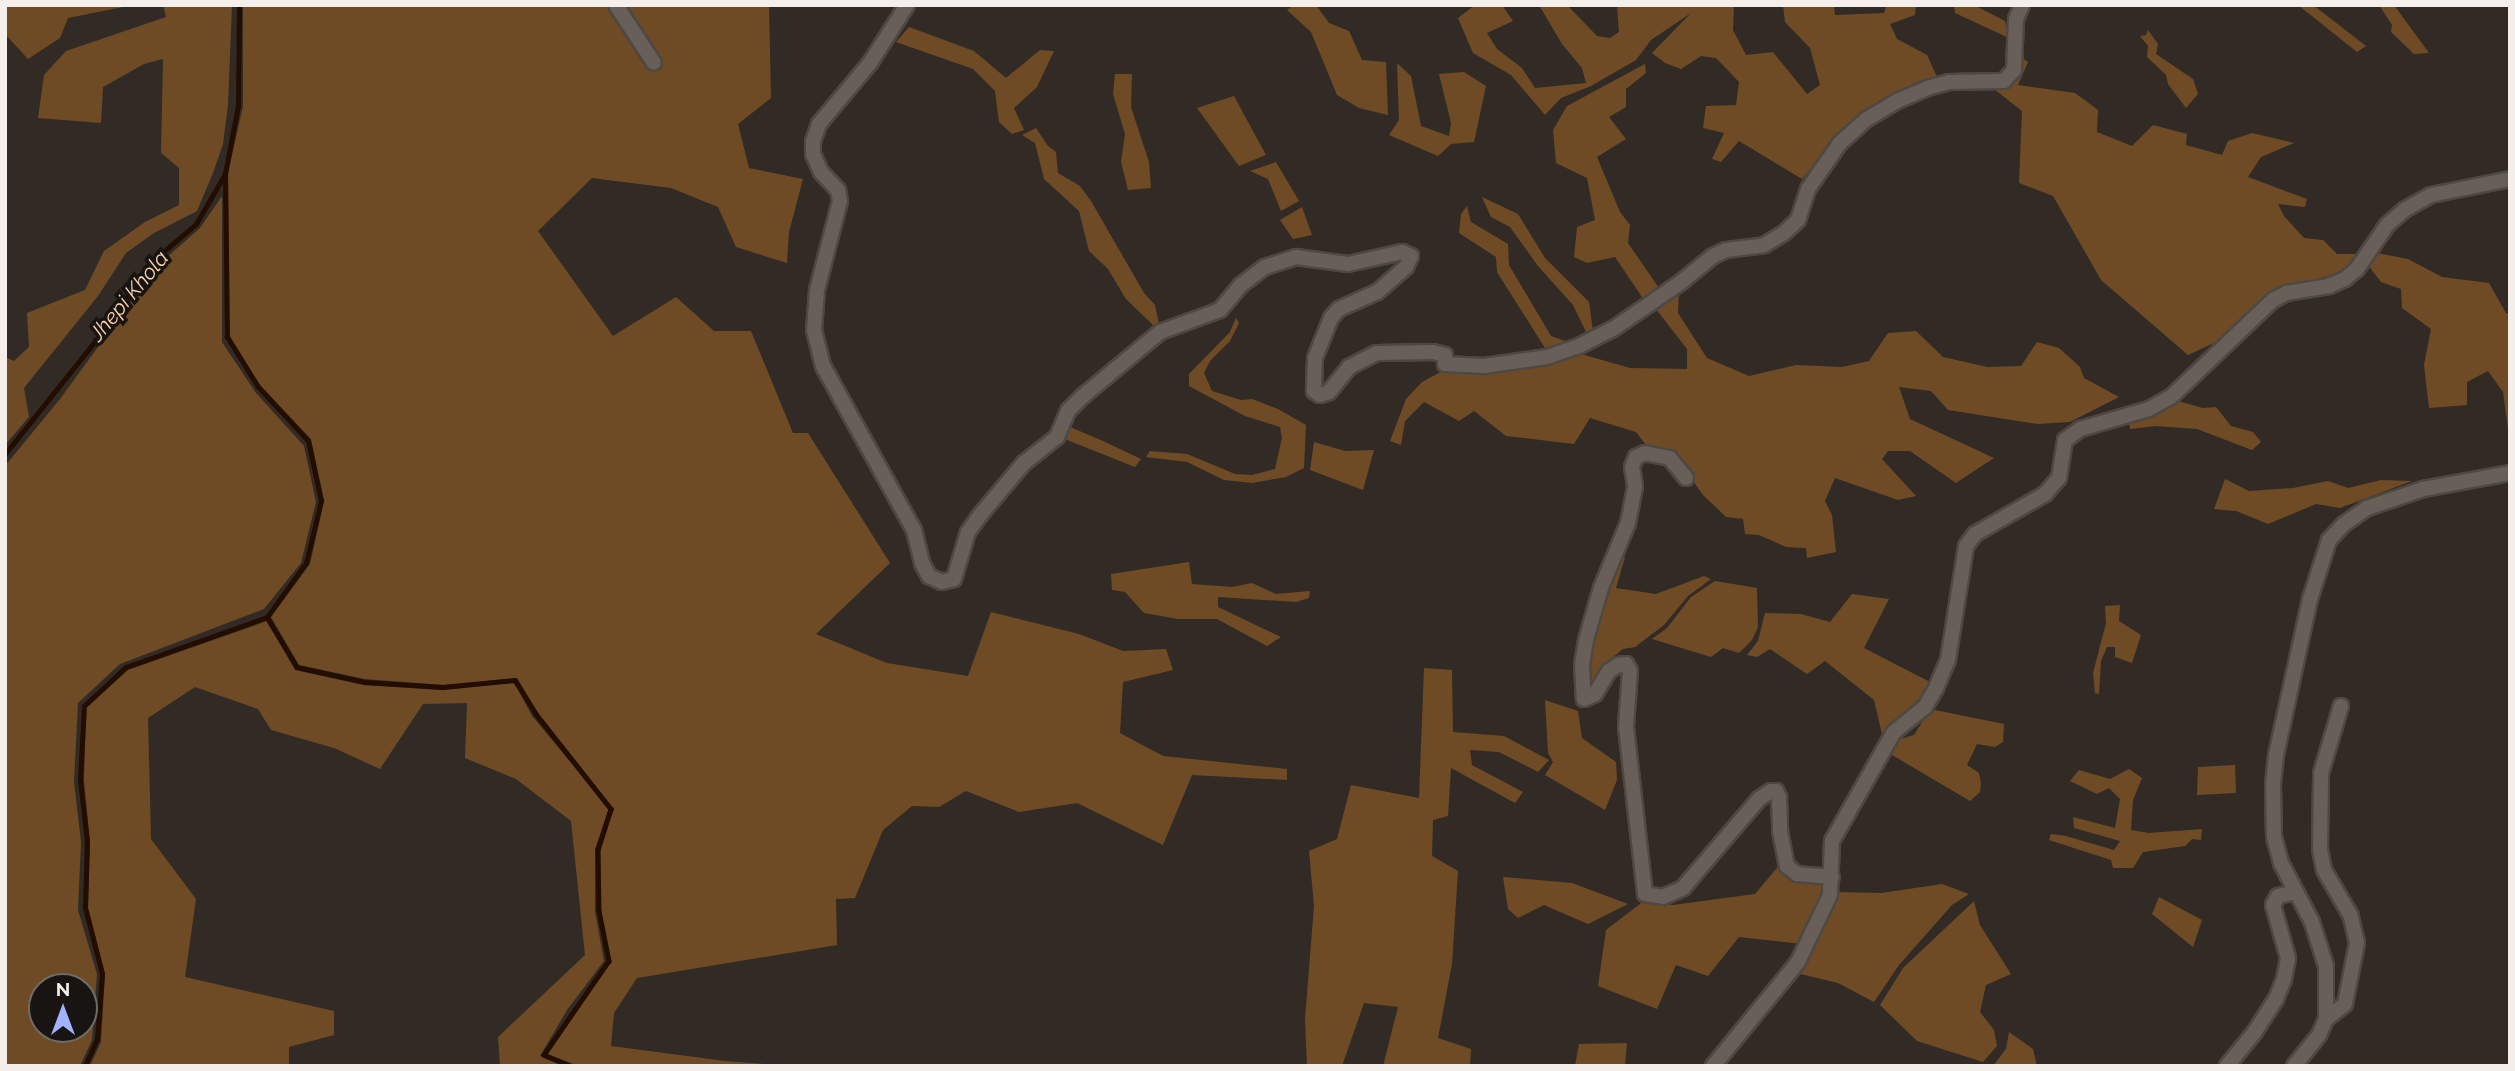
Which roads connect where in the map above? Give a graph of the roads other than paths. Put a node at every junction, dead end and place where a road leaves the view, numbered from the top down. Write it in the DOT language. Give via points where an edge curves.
graph roads {
  1 [pos="616,5"];
  2 [pos="907,5"];
  3 [pos="2022,5"];
  4 [pos="654,63"];
  5 [pos="2510,179"];
  6 [pos="2510,473"];
  7 [pos="1686,478"];
  8 [pos="2341,706"];
  9 [pos="1832,877"];
  10 [pos="2295,892"];
  11 [pos="2326,1019"];
  12 [pos="1713,1066"];
  13 [pos="2227,1066"];
  14 [pos="2294,1066"];
  1 -- 4 [label="street"];
  2 -- 3 [label="street" via="870,63 819,124 813,141 821,172 838,190 840,201 817,290 814,330 823,366 914,530 922,563 929,576 943,582 954,579 968,532 981,514 1024,463 1057,437 1068,411 1083,396 1160,332 1220,310 1241,285 1265,267 1296,257 1348,264 1402,253 1411,256 1406,267 1377,292 1339,309 1331,318 1315,358 1314,391 1320,395 1329,392 1349,367 1377,353 1433,352 1445,355 1445,363 1484,366 1546,357 1581,345 1655,301 1713,256 1764,245 1784,233 1798,220 1808,190 1840,143 1867,119 1927,88 1949,82 2004,81 2014,70 2016,19"];
  5 -- 9 [label="street" via="2431,195 2404,210 2345,279 2273,300 2171,397 2149,409 2080,429 2065,440 2059,478 2045,494 1975,534 1966,546 1948,660 1925,707 1894,732 1832,841"];
  6 -- 10 [label="street" via="2423,489 2367,508 2329,540 2310,599 2275,765 2274,837"];
  7 -- 9 [label="street" via="1670,458 1645,453 1636,457 1628,523 1601,588 1582,664 1584,699 1595,694 1618,664 1626,664 1630,671 1626,727 1645,894 1663,898 1683,888 1759,799 1771,791 1779,797 1787,866 1797,874"];
  8 -- 11 [label="street" via="2321,773 2320,849 2324,870 2351,916 2357,943 2345,1004"];
  9 -- 12 [label="street" via="1826,909 1798,962"];
  10 -- 11 [label="street" via="2312,922 2326,967"];
  10 -- 13 [label="street" via="2278,896 2273,905 2288,958 2284,979 2276,999"];
  11 -- 14 [label="street"];
}
